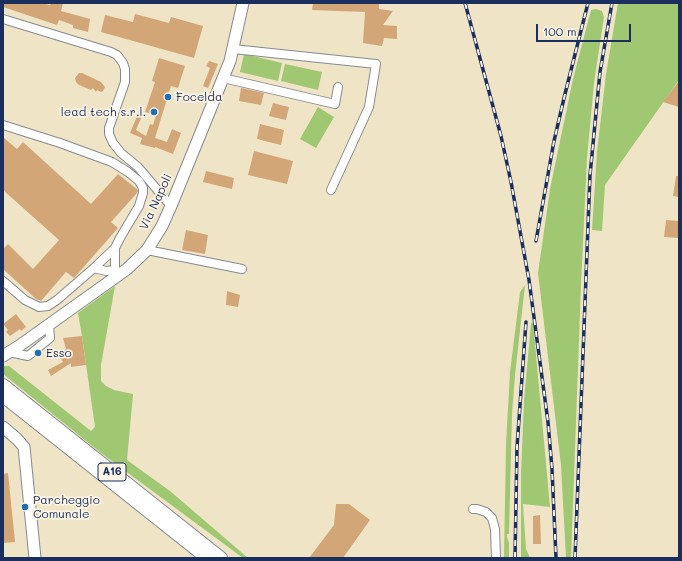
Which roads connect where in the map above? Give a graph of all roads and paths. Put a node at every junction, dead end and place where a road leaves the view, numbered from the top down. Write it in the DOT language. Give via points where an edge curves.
graph roads {
  1 [pos="240,7"];
  2 [pos="3,19"];
  3 [pos="233,49"];
  4 [pos="223,78"];
  5 [pos="338,87"];
  6 [pos="3,125"];
  7 [pos="332,190"];
  8 [pos="171,206"];
  9 [pos="116,248"];
  10 [pos="147,250"];
  11 [pos="94,268"];
  12 [pos="242,269"];
  13 [pos="117,273"];
  14 [pos="3,281"];
  15 [pos="5,355"];
  16 [pos="3,385"];
  17 [pos="3,396"];
  18 [pos="3,427"];
  19 [pos="473,509"];
  20 [pos="35,558"];
  21 [pos="208,558"];
  22 [pos="221,558"];
  23 [pos="496,558"];
  1 -- 3 [label="main road, Via Napoli"];
  2 -- 8 [label="street" via="117,55 123,63 125,82 109,134 121,153 138,166"];
  3 -- 4 [label="main road, Via Napoli"];
  3 -- 7 [label="street" via="376,64 369,108"];
  4 -- 5 [label="street" via="335,104"];
  4 -- 8 [label="main road, Via Napoli"];
  6 -- 9 [label="street" via="112,162 139,182 143,193 139,206"];
  8 -- 10 [label="main road, Via Napoli"];
  9 -- 11 [label="street"];
  9 -- 13 [label="street"];
  10 -- 12 [label="street"];
  10 -- 13 [label="main road, Via Napoli" via="137,261"];
  11 -- 13 [label="street"];
  11 -- 14 [label="street" via="48,306 39,307 25,300"];
  13 -- 15 [label="main road, Via Napoli"];
  16 -- 22 [label="highway, A16"];
  17 -- 21 [label="highway, A16"];
  18 -- 20 [label="main road" via="24,447"];
  19 -- 23 [label="street" via="486,512 492,518"];
}
